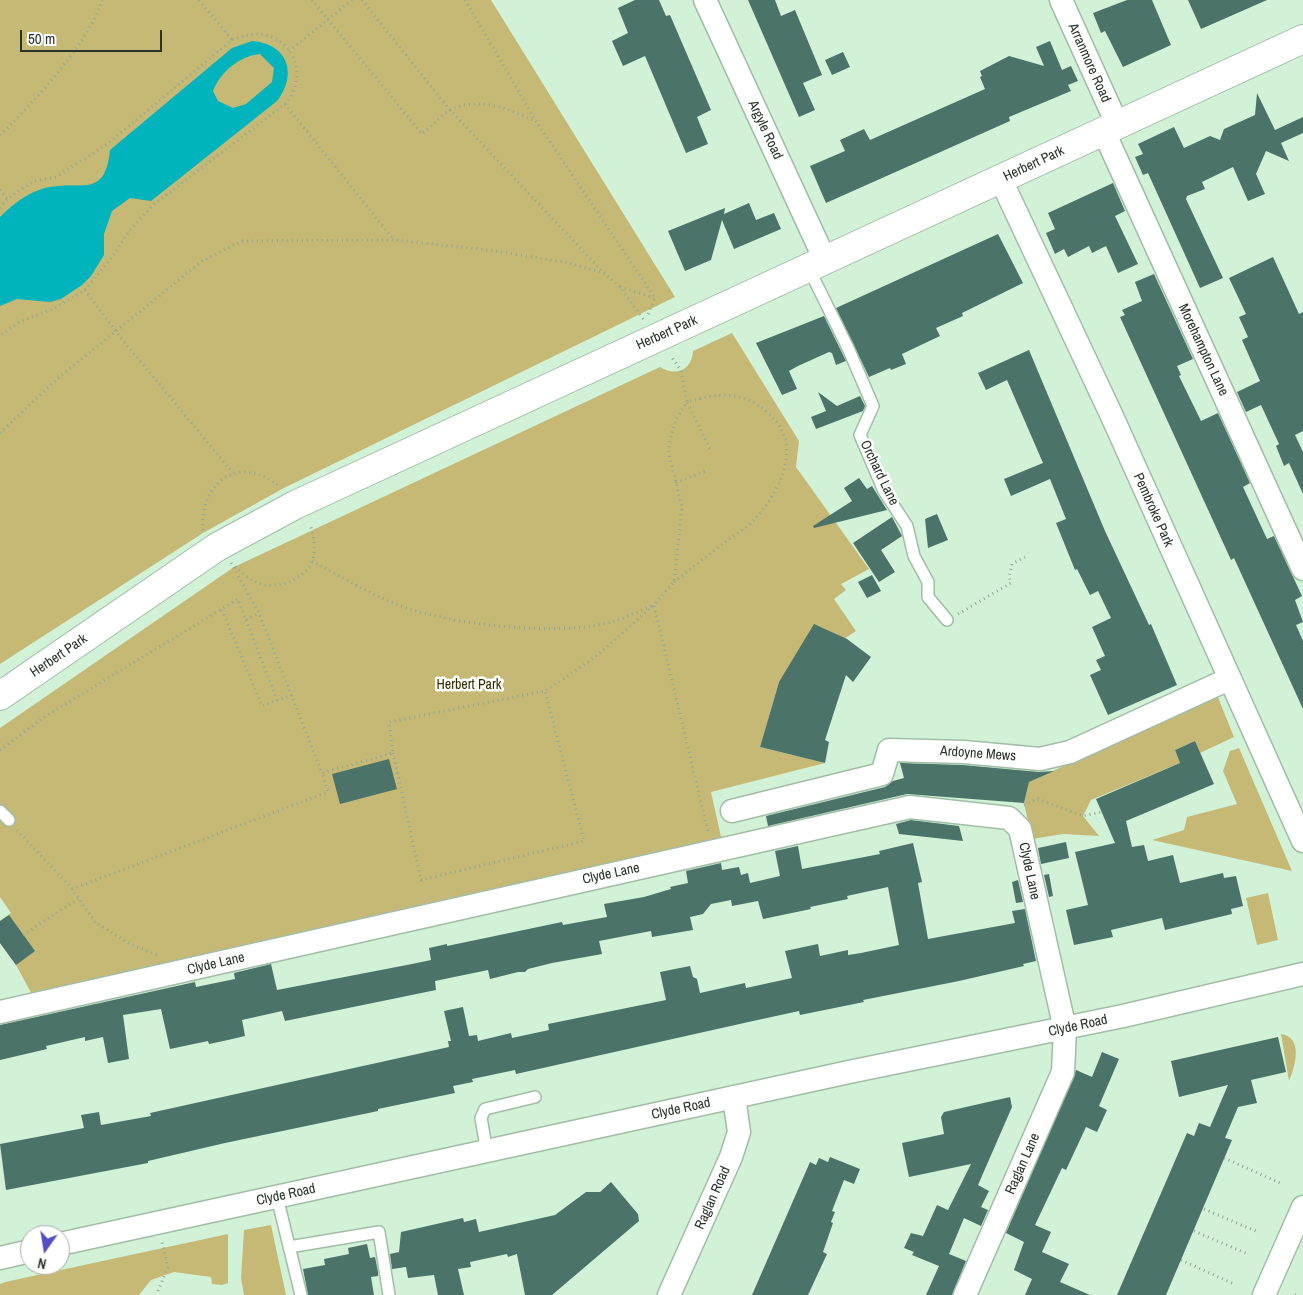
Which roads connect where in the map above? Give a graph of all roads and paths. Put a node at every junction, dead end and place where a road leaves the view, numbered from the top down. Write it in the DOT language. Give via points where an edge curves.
graph roads {
  1 [pos="102,0"];
  2 [pos="199,0"];
  3 [pos="312,0"];
  4 [pos="352,0"];
  5 [pos="362,0"];
  6 [pos="465,0"];
  7 [pos="705,0"];
  8 [pos="1060,0"];
  9 [pos="327,19"];
  10 [pos="1303,39"];
  11 [pos="232,40"];
  12 [pos="289,51"];
  13 [pos="285,104"];
  14 [pos="450,110"];
  15 [pos="536,121"];
  16 [pos="1111,129"];
  17 [pos="0,135"];
  18 [pos="1001,180"];
  19 [pos="0,190"];
  20 [pos="7,199"];
  21 [pos="0,208"];
  22 [pos="395,240"];
  23 [pos="817,265"];
  24 [pos="604,273"];
  25 [pos="620,287"];
  26 [pos="85,290"];
  27 [pos="654,298"];
  28 [pos="116,332"];
  29 [pos="0,335"];
  30 [pos="667,350"];
  31 [pos="687,402"];
  32 [pos="0,433"];
  33 [pos="711,451"];
  34 [pos="705,472"];
  35 [pos="233,473"];
  36 [pos="676,483"];
  37 [pos="285,492"];
  38 [pos="310,524"];
  39 [pos="206,535"];
  40 [pos="1025,557"];
  41 [pos="312,560"];
  42 [pos="231,563"];
  43 [pos="234,567"];
  44 [pos="1303,569"];
  45 [pos="674,582"];
  46 [pos="654,605"];
  47 [pos="222,610"];
  48 [pos="259,613"];
  49 [pos="246,620"];
  50 [pos="946,620"];
  51 [pos="1229,679"];
  52 [pos="545,691"];
  53 [pos="292,695"];
  54 [pos="0,696"];
  55 [pos="277,700"];
  56 [pos="0,750"];
  57 [pos="393,753"];
  58 [pos="322,773"];
  59 [pos="1022,806"];
  60 [pos="0,811"];
  61 [pos="732,811"];
  62 [pos="1102,812"];
  63 [pos="9,820"];
  64 [pos="706,840"];
  65 [pos="1303,841"];
  66 [pos="72,889"];
  67 [pos="78,899"];
  68 [pos="23,935"];
  69 [pos="162,956"];
  70 [pos="1303,974"];
  71 [pos="0,1012"];
  72 [pos="1065,1029"];
  73 [pos="535,1097"];
  74 [pos="734,1097"];
  75 [pos="487,1152"];
  76 [pos="1224,1158"];
  77 [pos="1280,1182"];
  78 [pos="277,1197"];
  79 [pos="1303,1207"];
  80 [pos="1204,1209"];
  81 [pos="1194,1231"];
  82 [pos="1258,1232"];
  83 [pos="70,1242"];
  84 [pos="290,1247"];
  85 [pos="163,1248"];
  86 [pos="20,1253"];
  87 [pos="1248,1254"];
  88 [pos="0,1258"];
  89 [pos="1181,1260"];
  90 [pos="1234,1284"];
  91 [pos="158,1291"];
  92 [pos="301,1295"];
  93 [pos="389,1295"];
  94 [pos="670,1295"];
  95 [pos="966,1295"];
  96 [pos="1264,1295"];
  1 -- 17 [label="path" via="98,16 66,60 30,107"];
  2 -- 11 [label="path"];
  3 -- 9 [label="path"];
  4 -- 9 [label="path"];
  5 -- 14 [label="path"];
  6 -- 15 [label="path"];
  7 -- 23 [label="street, Argyle Road"];
  8 -- 16 [label="street, Arranmore Road"];
  9 -- 12 [label="path"];
  9 -- 14 [label="path" via="422,134"];
  10 -- 16 [label="street, Herbert Park"];
  11 -- 12 [label="path" via="260,34 272,38"];
  11 -- 20 [label="path" via="106,145 56,177 34,181"];
  12 -- 13 [label="path" via="296,62 298,74 295,90"];
  13 -- 22 [label="path"];
  13 -- 26 [label="path" via="153,205"];
  14 -- 15 [label="path" via="473,104 504,107"];
  14 -- 24 [label="path"];
  15 -- 27 [label="path"];
  16 -- 18 [label="street, Herbert Park"];
  16 -- 44 [label="street, Morehampton Lane"];
  18 -- 23 [label="street, Herbert Park"];
  18 -- 51 [label="street, Pembroke Park" via="1111,414"];
  19 -- 20 [label="path"];
  20 -- 21 [label="path"];
  22 -- 24 [label="path" via="565,262"];
  22 -- 28 [label="path" via="242,241 202,261"];
  23 -- 50 [label="lane, Orchard Lane" via="844,340 873,406 860,435 884,491 907,526 914,556 928,582 928,597"];
  23 -- 54 [label="street, Herbert Park" via="295,505 217,547"];
  24 -- 25 [label="path"];
  25 -- 27 [label="path"];
  25 -- 27 [label="path" via="645,321"];
  26 -- 28 [label="path"];
  26 -- 29 [label="path" via="53,309 19,322"];
  28 -- 32 [label="path" via="57,379"];
  28 -- 35 [label="path"];
  30 -- 31 [label="path" via="681,371"];
  31 -- 33 [label="path"];
  31 -- 36 [label="path" via="675,421 668,450"];
  31 -- 45 [label="path" via="709,396 733,395 755,402 778,421 787,442 787,462 774,493 754,520"];
  34 -- 36 [label="path"];
  35 -- 37 [label="path" via="242,471 270,478"];
  35 -- 39 [label="path" via="208,496 202,515 203,533"];
  36 -- 45 [label="path" via="682,507"];
  38 -- 41 [label="path" via="314,544"];
  40 -- 50 [label="path" via="1012,564 1011,583"];
  41 -- 43 [label="path" via="297,578 274,585 261,584"];
  41 -- 46 [label="path" via="404,607 502,626 556,628 608,623"];
  42 -- 43 [label="path"];
  43 -- 48 [label="path"];
  45 -- 46 [label="path"];
  46 -- 52 [label="path" via="594,658"];
  46 -- 64 [label="path"];
  47 -- 49 [label="path" via="238,599"];
  47 -- 55 [label="path" via="262,706"];
  47 -- 56 [label="path" via="46,716"];
  48 -- 49 [label="path"];
  48 -- 53 [label="path"];
  49 -- 55 [label="path"];
  51 -- 61 [label="street, Ardoyne Mews" via="1070,752 1040,759 889,750 882,774"];
  51 -- 65 [label="street, Pembroke Park"];
  52 -- 57 [label="path" via="389,722"];
  52 -- 57 [label="path" via="584,841 421,880"];
  53 -- 55 [label="path"];
  53 -- 58 [label="path"];
  57 -- 58 [label="path"];
  58 -- 66 [label="path" via="328,792"];
  59 -- 62 [label="path" via="1038,799 1083,816"];
  60 -- 63 [label="lane"];
  63 -- 66 [label="path"];
  64 -- 71 [label="street, Clyde Lane"];
  64 -- 72 [label="street, Clyde Lane" via="910,807 1009,818 1020,829"];
  66 -- 67 [label="path"];
  67 -- 68 [label="path"];
  67 -- 69 [label="path" via="95,922 130,944"];
  70 -- 72 [label="street, Clyde Road"];
  72 -- 74 [label="street, Clyde Road"];
  72 -- 95 [label="street, Raglan Lane" via="1063,1072"];
  73 -- 75 [label="lane" via="485,1109 481,1118"];
  74 -- 75 [label="street, Clyde Road"];
  74 -- 94 [label="street, Raglan Road" via="739,1132 731,1157"];
  75 -- 78 [label="street, Clyde Road"];
  76 -- 77 [label="path"];
  78 -- 83 [label="street, Clyde Road"];
  78 -- 84 [label="lane"];
  79 -- 96 [label="street"];
  80 -- 82 [label="path"];
  81 -- 87 [label="path"];
  84 -- 92 [label="lane"];
  84 -- 93 [label="lane" via="379,1232"];
  85 -- 91 [label="path" via="168,1267"];
  86 -- 88 [label="street"];
  89 -- 90 [label="path"];
}
